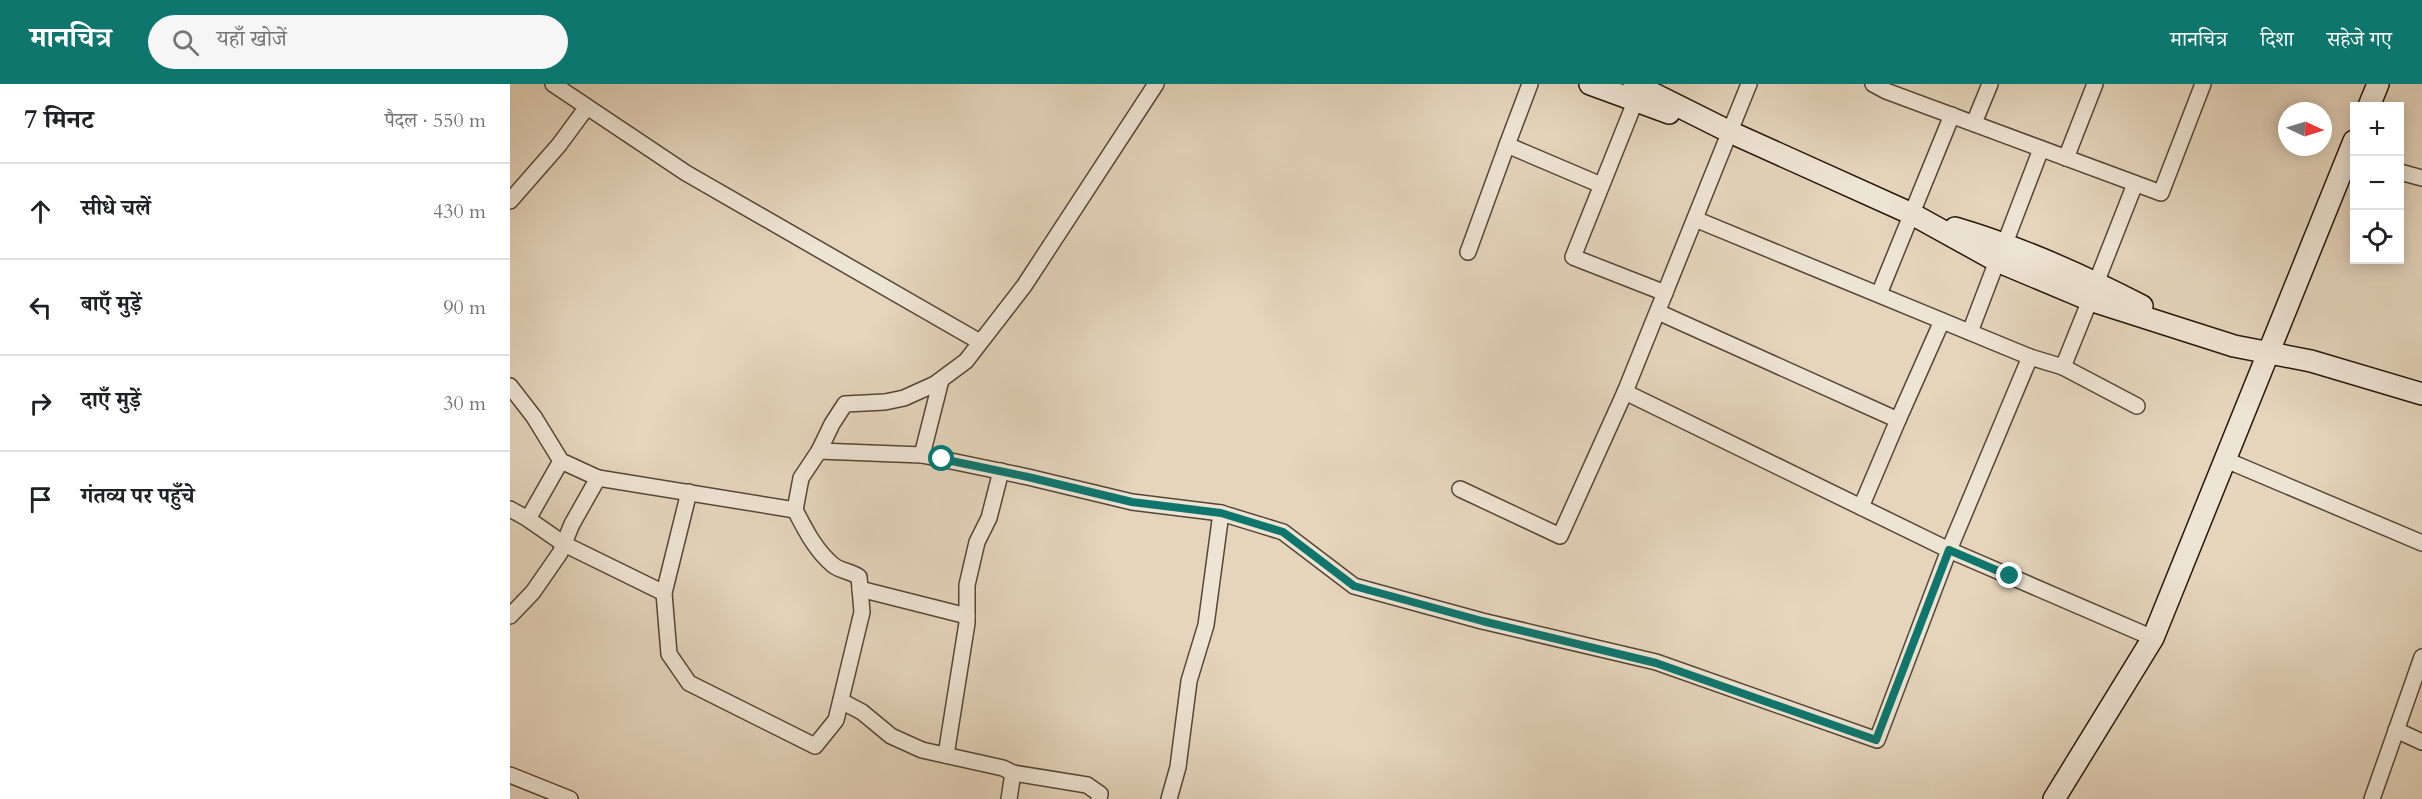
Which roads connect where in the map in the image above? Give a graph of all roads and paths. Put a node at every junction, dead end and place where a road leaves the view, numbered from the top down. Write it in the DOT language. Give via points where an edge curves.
graph roads {
  1 [pos="553,84"];
  2 [pos="1156,84"];
  3 [pos="1530,84"];
  4 [pos="1590,84"];
  5 [pos="1749,84"];
  6 [pos="1990,84"];
  7 [pos="2095,84"];
  8 [pos="2203,84"];
  9 [pos="2378,84"];
  10 [pos="1883,86"];
  11 [pos="1638,89"];
  12 [pos="2371,102"];
  13 [pos="587,107"];
  14 [pos="1952,116"];
  15 [pos="1974,123"];
  16 [pos="1730,132"];
  17 [pos="1507,146"];
  18 [pos="2041,149"];
  19 [pos="2351,156"];
  20 [pos="2066,158"];
  21 [pos="2404,173"];
  22 [pos="2422,178"];
  23 [pos="2135,183"];
  24 [pos="1601,185"];
  25 [pos="510,201"];
  26 [pos="1912,214"];
  27 [pos="1695,219"];
  28 [pos="1468,252"];
  29 [pos="2001,252"];
  30 [pos="2093,291"];
  31 [pos="1665,293"];
  32 [pos="1879,294"];
  33 [pos="1658,312"];
  34 [pos="1942,321"];
  35 [pos="1970,332"];
  36 [pos="980,342"];
  37 [pos="2270,353"];
  38 [pos="2030,357"];
  39 [pos="2063,367"];
  40 [pos="941,380"];
  41 [pos="510,386"];
  42 [pos="1624,392"];
  43 [pos="2422,394"];
  44 [pos="2137,406"];
  45 [pos="1898,420"];
  46 [pos="819,451"];
  47 [pos="922,455"];
  48 [pos="2226,460"];
  49 [pos="561,461"];
  50 [pos="1001,471"];
  51 [pos="598,478"];
  52 [pos="1460,489"];
  53 [pos="689,492"];
  54 [pos="1861,507"];
  55 [pos="510,509"];
  56 [pos="795,510"];
  57 [pos="1221,513"];
  58 [pos="528,519"];
  59 [pos="2422,543"];
  60 [pos="564,544"];
  61 [pos="1949,550"];
  62 [pos="860,589"];
  63 [pos="664,593"];
  64 [pos="510,594"];
  65 [pos="524,601"];
  66 [pos="510,616"];
  67 [pos="967,616"];
  68 [pos="2153,638"];
  69 [pos="2422,657"];
  70 [pos="841,701"];
  71 [pos="2396,730"];
  72 [pos="2422,742"];
  73 [pos="946,755"];
  74 [pos="1013,773"];
  75 [pos="510,775"];
  76 [pos="570,799"];
  77 [pos="1009,799"];
  78 [pos="1099,799"];
  79 [pos="1169,799"];
  80 [pos="2054,799"];
  81 [pos="2372,799"];
  1 -- 13 [label="street"];
  2 -- 36 [label="street" via="1024,286"];
  3 -- 17 [label="street"];
  4 -- 11 [label="street"];
  5 -- 16 [label="street"];
  6 -- 15 [label="street"];
  7 -- 20 [label="street"];
  8 -- 23 [label="street" via="2161,193"];
  9 -- 12 [label="street"];
  10 -- 14 [label="street"];
  11 -- 16 [label="street"];
  11 -- 24 [label="street"];
  13 -- 25 [label="street"];
  13 -- 36 [label="street" via="686,174"];
  14 -- 15 [label="street"];
  14 -- 26 [label="street"];
  15 -- 18 [label="street"];
  16 -- 26 [label="street"];
  16 -- 27 [label="street"];
  17 -- 24 [label="street"];
  17 -- 28 [label="street"];
  18 -- 20 [label="street"];
  18 -- 29 [label="street"];
  19 -- 37 [label="street"];
  20 -- 23 [label="street"];
  21 -- 22 [label="street"];
  23 -- 30 [label="street"];
  24 -- 31 [label="street" via="1572,257"];
  26 -- 29 [label="street"];
  26 -- 32 [label="street"];
  27 -- 31 [label="street"];
  27 -- 32 [label="street"];
  29 -- 30 [label="street"];
  29 -- 35 [label="street"];
  30 -- 37 [label="street" via="2192,333"];
  30 -- 39 [label="street"];
  31 -- 33 [label="street"];
  32 -- 34 [label="street"];
  33 -- 42 [label="street"];
  33 -- 45 [label="street"];
  34 -- 35 [label="street"];
  34 -- 45 [label="street"];
  35 -- 38 [label="street"];
  36 -- 40 [label="street" via="966,361"];
  37 -- 43 [label="street"];
  37 -- 48 [label="street"];
  38 -- 39 [label="street"];
  38 -- 61 [label="street"];
  39 -- 44 [label="street"];
  40 -- 46 [label="street" via="904,398 845,404"];
  40 -- 47 [label="street"];
  41 -- 49 [label="street"];
  42 -- 52 [label="street" via="1560,536"];
  42 -- 54 [label="street"];
  45 -- 54 [label="street"];
  46 -- 47 [label="street"];
  46 -- 56 [label="street" via="801,478"];
  47 -- 50 [label="street"];
  48 -- 59 [label="street"];
  48 -- 68 [label="street"];
  49 -- 51 [label="street"];
  49 -- 58 [label="street"];
  50 -- 57 [label="street" via="1132,502"];
  50 -- 67 [label="street" via="989,518 977,542 967,585"];
  51 -- 53 [label="street"];
  51 -- 60 [label="street"];
  53 -- 56 [label="street"];
  53 -- 63 [label="street"];
  54 -- 61 [label="street"];
  55 -- 58 [label="street"];
  56 -- 62 [label="street" via="813,544 834,566 859,577"];
  57 -- 61 [label="street" via="1283,532 1354,586 1656,663 1876,740"];
  57 -- 79 [label="street" via="1206,624 1189,681 1178,767"];
  58 -- 60 [label="street"];
  60 -- 63 [label="street"];
  60 -- 65 [label="street"];
  61 -- 68 [label="street"];
  62 -- 67 [label="street"];
  62 -- 70 [label="street" via="862,612"];
  63 -- 70 [label="street" via="669,654 689,683 815,746 836,720"];
  64 -- 65 [label="street"];
  65 -- 66 [label="street"];
  67 -- 73 [label="street"];
  68 -- 80 [label="street"];
  69 -- 71 [label="street"];
  70 -- 73 [label="street" via="862,712 891,736 922,750"];
  71 -- 72 [label="street"];
  71 -- 81 [label="street"];
  73 -- 74 [label="street"];
  74 -- 77 [label="street"];
  74 -- 78 [label="street" via="1087,785 1100,794"];
  75 -- 76 [label="street"];
}
